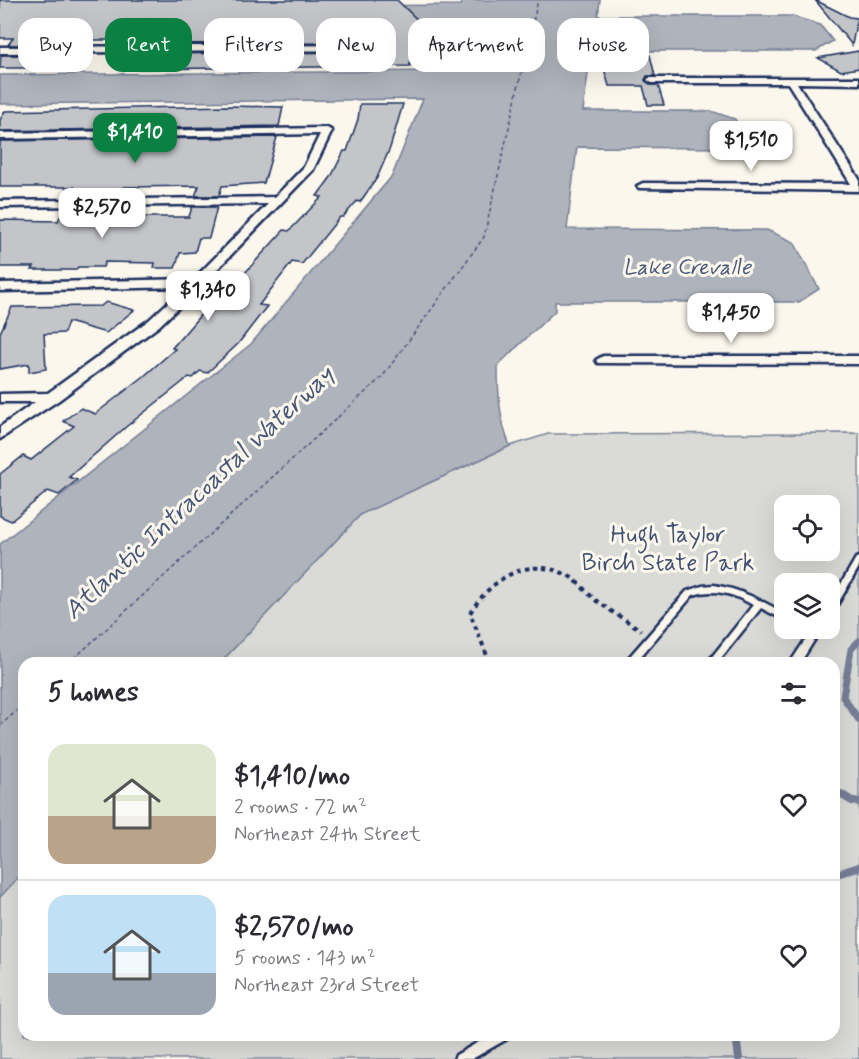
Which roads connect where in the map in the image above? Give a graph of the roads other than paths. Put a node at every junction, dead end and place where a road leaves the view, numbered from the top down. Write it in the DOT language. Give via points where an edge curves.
graph roads {
  1 [pos="316,48"];
  2 [pos="0,50"];
  3 [pos="652,80"];
  4 [pos="791,81"];
  5 [pos="859,81"];
  6 [pos="0,136"];
  7 [pos="644,186"];
  8 [pos="859,188"];
  9 [pos="278,200"];
  10 [pos="0,204"];
  11 [pos="197,283"];
  12 [pos="0,287"];
  13 [pos="603,360"];
  14 [pos="859,360"];
  15 [pos="54,397"];
  16 [pos="0,398"];
  17 [pos="0,434"];
  18 [pos="859,560"];
  19 [pos="840,593"];
  20 [pos="759,604"];
  21 [pos="774,612"];
  22 [pos="809,639"];
  23 [pos="634,657"];
  24 [pos="717,657"];
  25 [pos="798,657"];
  26 [pos="492,1041"];
  27 [pos="460,1059"];
  1 -- 2 [label="street"];
  3 -- 4 [label="street"];
  4 -- 5 [label="street"];
  4 -- 8 [label="street"];
  6 -- 9 [label="street" via="327,131 309,168"];
  7 -- 8 [label="street"];
  9 -- 10 [label="street"];
  9 -- 11 [label="street"];
  11 -- 12 [label="street"];
  11 -- 15 [label="street" via="154,323"];
  13 -- 14 [label="street"];
  15 -- 16 [label="street"];
  15 -- 17 [label="street"];
  18 -- 19 [label="lane"];
  20 -- 21 [label="lane"];
  20 -- 23 [label="lane" via="716,587 702,587 690,593"];
  20 -- 24 [label="lane"];
  22 -- 25 [label="lane"];
  26 -- 27 [label="lane"];
}
